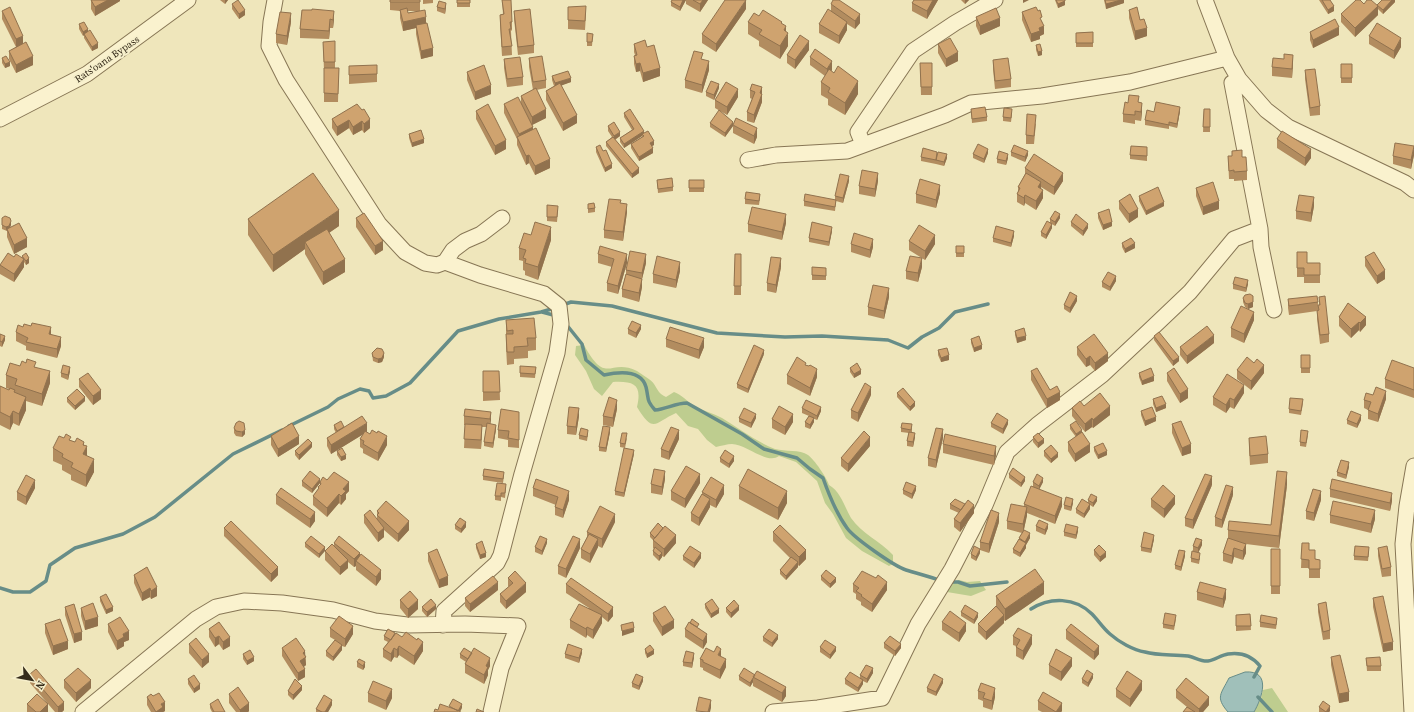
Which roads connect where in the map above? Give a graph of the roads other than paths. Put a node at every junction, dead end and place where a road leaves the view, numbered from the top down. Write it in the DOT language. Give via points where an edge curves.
graph roads {
  1 [pos="188,0"];
  2 [pos="275,0"];
  3 [pos="995,0"];
  4 [pos="1205,0"];
  5 [pos="1227,58"];
  6 [pos="1239,79"];
  7 [pos="0,119"];
  8 [pos="863,144"];
  9 [pos="748,160"];
  10 [pos="1414,190"];
  11 [pos="502,218"];
  12 [pos="1260,229"];
  13 [pos="445,262"];
  14 [pos="1274,310"];
  15 [pos="1414,466"];
  16 [pos="1408,546"];
  17 [pos="443,625"];
  18 [pos="83,712"];
  19 [pos="492,712"];
  20 [pos="773,712"];
  21 [pos="1412,712"];
  1 -- 7 [label="street, Rats'oana Bypass" via="88,74"];
  2 -- 13 [label="street" via="270,46 286,80 326,144 379,224 405,252 425,263 437,265"];
  3 -- 8 [label="street" via="913,51 858,132"];
  4 -- 5 [label="street"];
  5 -- 6 [label="street"];
  5 -- 8 [label="street" via="1130,82 1042,96 971,102 945,115"];
  6 -- 10 [label="street" via="1266,110 1288,127"];
  6 -- 12 [label="street" via="1232,83"];
  8 -- 9 [label="street" via="847,151 776,155"];
  11 -- 13 [label="street" via="453,250"];
  12 -- 14 [label="street" via="1261,247"];
  12 -- 20 [label="street" via="1234,239 1190,292 1145,335 1102,375 1037,425 1007,452 985,505 952,569 915,628 882,698"];
  13 -- 17 [label="street" via="544,294 559,306 561,324 557,353 501,555 497,563 444,611"];
  15 -- 16 [label="street" via="1407,506"];
  16 -- 21 [label="street"];
  17 -- 18 [label="street" via="407,625 374,621 333,610 244,600 216,607 192,622"];
  17 -- 19 [label="street" via="518,626 501,668"];
}
